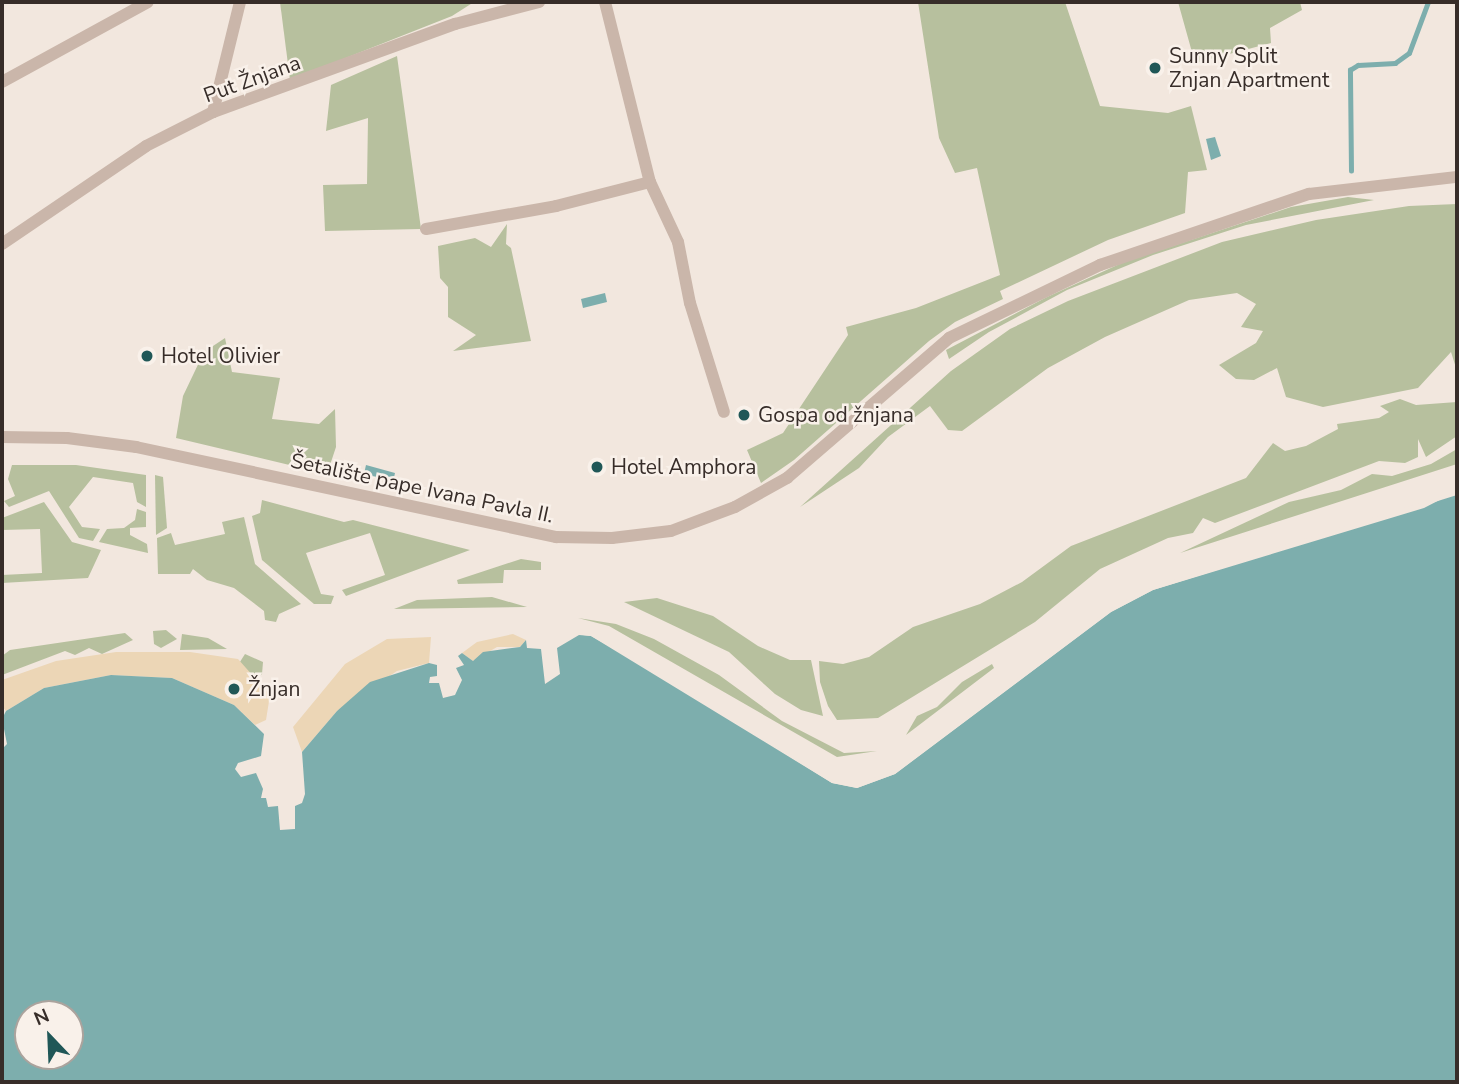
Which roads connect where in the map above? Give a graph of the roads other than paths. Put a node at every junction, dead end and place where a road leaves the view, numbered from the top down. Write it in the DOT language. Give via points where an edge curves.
graph roads {
  1 [pos="148,2"];
  2 [pos="240,2"];
  3 [pos="539,2"];
  4 [pos="605,2"];
  5 [pos="2,82"];
  6 [pos="213,112"];
  7 [pos="1457,177"];
  8 [pos="650,182"];
  9 [pos="426,229"];
  10 [pos="2,244"];
  11 [pos="724,412"];
  12 [pos="2,437"];
  1 -- 5 [label="street"];
  2 -- 6 [label="street"];
  3 -- 6 [label="street, Put Žnjana" via="455,24"];
  4 -- 8 [label="street"];
  6 -- 10 [label="street, Put Žnjana" via="146,146"];
  7 -- 12 [label="street, Šetalište pape Ivana Pavla II." via="1309,194 1100,265 949,338 787,478 747,502 671,531 612,538 556,537 135,447 67,438"];
  8 -- 9 [label="street" via="556,206"];
  8 -- 11 [label="street" via="678,242 690,303"];
}
